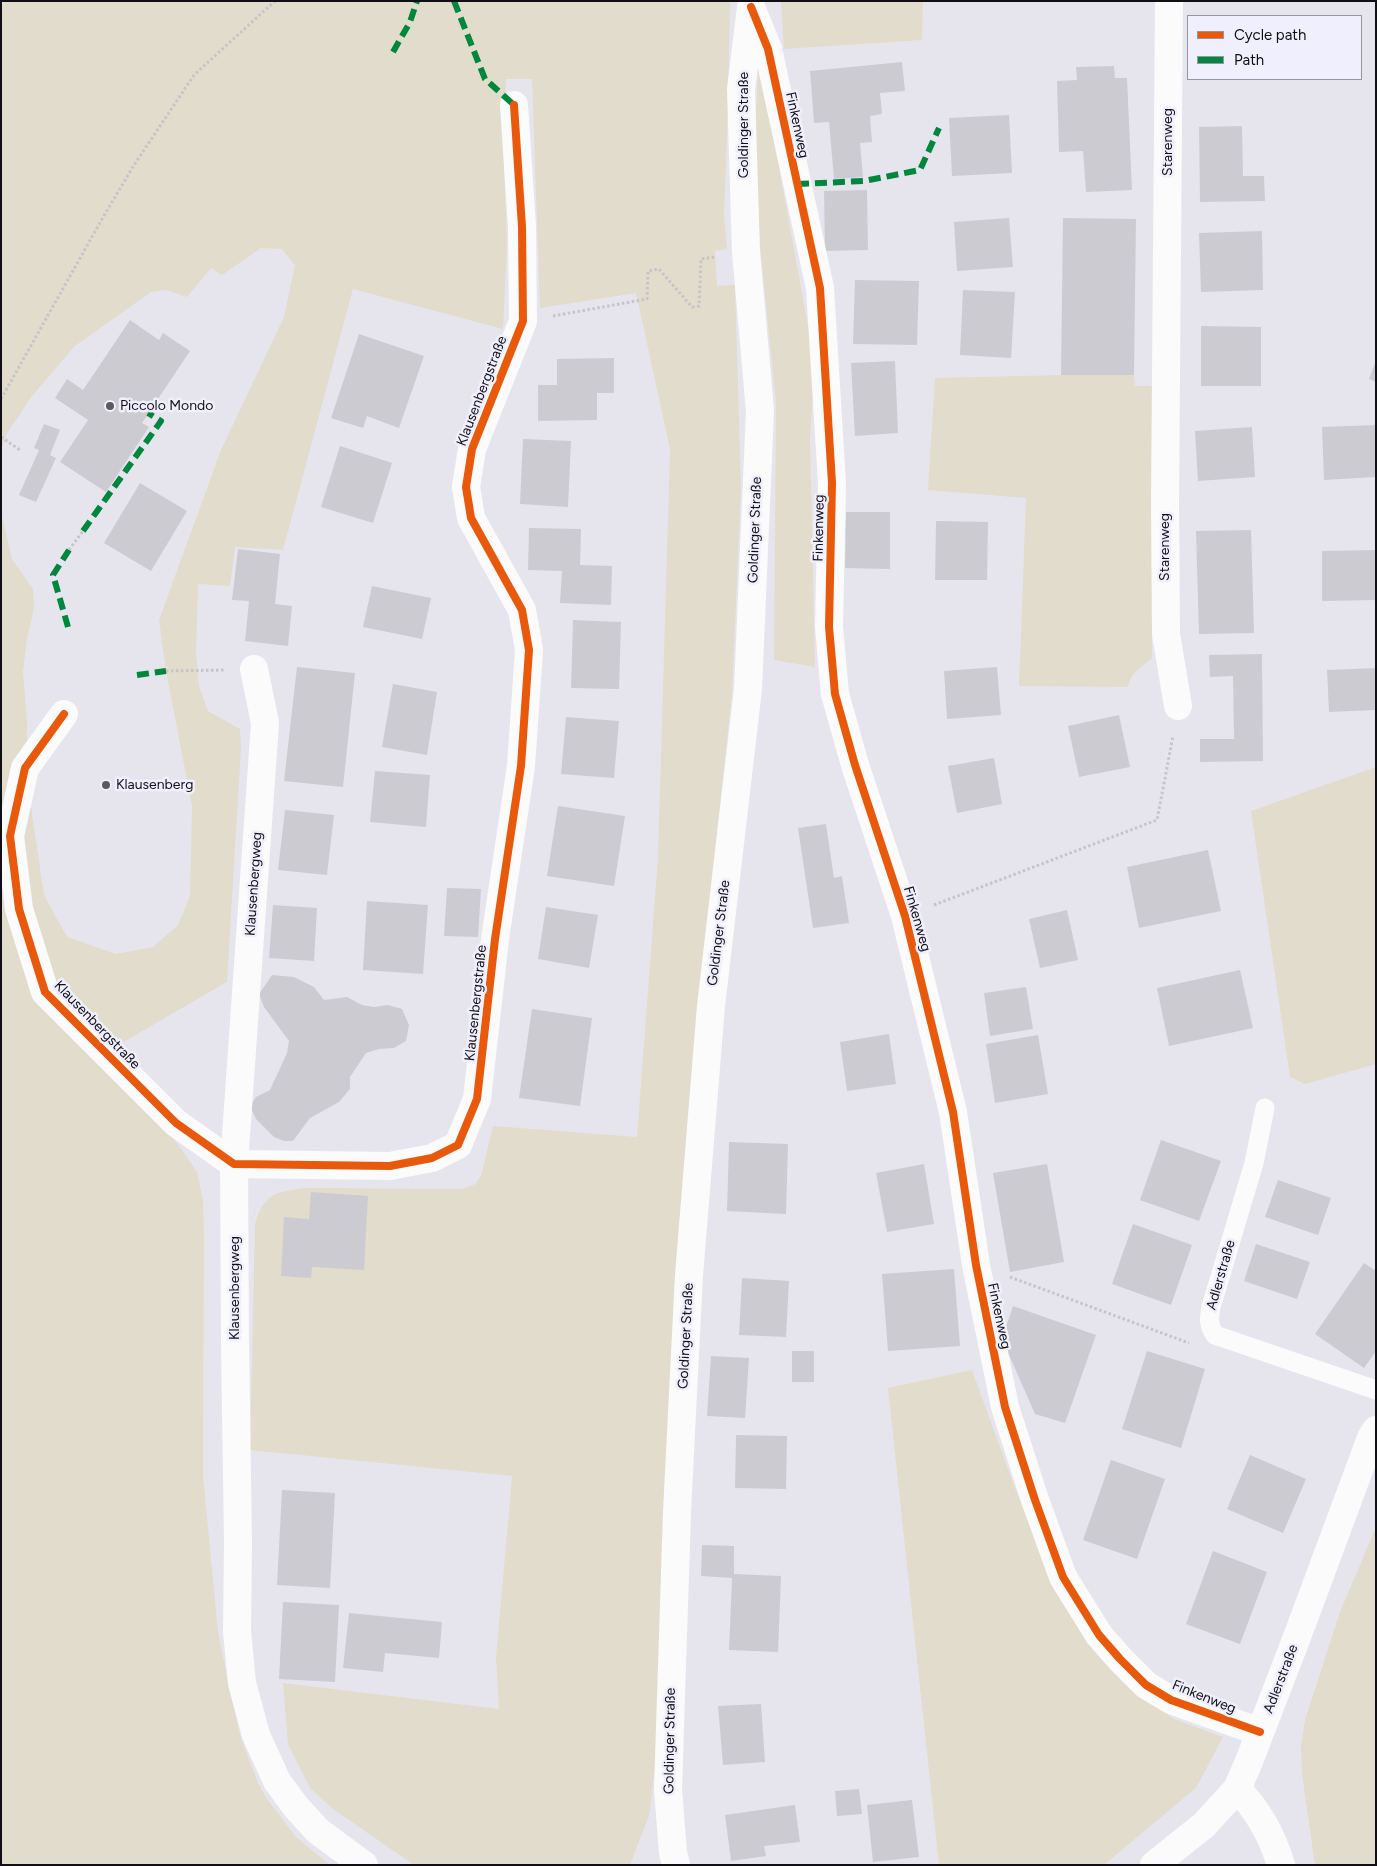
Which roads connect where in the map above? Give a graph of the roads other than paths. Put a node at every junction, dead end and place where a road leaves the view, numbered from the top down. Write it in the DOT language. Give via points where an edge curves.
graph roads {
  1 [pos="1169,1"];
  2 [pos="751,4"];
  3 [pos="514,105"];
  4 [pos="254,669"];
  5 [pos="1178,706"];
  6 [pos="64,714"];
  7 [pos="1266,1108"];
  8 [pos="234,1164"];
  9 [pos="1376,1390"];
  10 [pos="1376,1430"];
  11 [pos="1260,1732"];
  12 [pos="1237,1789"];
  13 [pos="364,1865"];
  14 [pos="676,1865"];
  15 [pos="1154,1865"];
  16 [pos="1281,1865"];
  1 -- 5 [label="street, Starenweg" via="1166,634"];
  2 -- 11 [label="street, Finkenweg" via="768,49 820,288 832,483 829,627 835,694 905,916 953,1112 976,1265 1006,1407 1035,1500 1064,1577 1098,1635 1146,1685 1171,1700"];
  2 -- 14 [label="street, Goldinger Straße" via="742,89 746,252 760,411 744,733 710,1006 689,1275 668,1789"];
  3 -- 8 [label="street, Klausenbergstraße" via="522,227 523,321 472,449 466,487 471,518 522,610 528,650 521,766 495,940 477,1099 458,1145 432,1158 390,1166"];
  4 -- 8 [label="street, Klausenbergweg" via="265,723"];
  6 -- 8 [label="street, Klausenbergstraße" via="25,768 10,836 19,909 45,992 176,1123"];
  7 -- 9 [label="lane, Adlerstraße" via="1254,1163 1209,1322 1215,1335"];
  8 -- 13 [label="street, Klausenbergweg" via="237,1631 242,1683 256,1735 276,1781 318,1831"];
  10 -- 11 [label="street, Adlerstraße"];
  11 -- 12 [label="street"];
  12 -- 15 [label="street" via="1204,1825"];
  12 -- 16 [label="street" via="1269,1832"];
}
